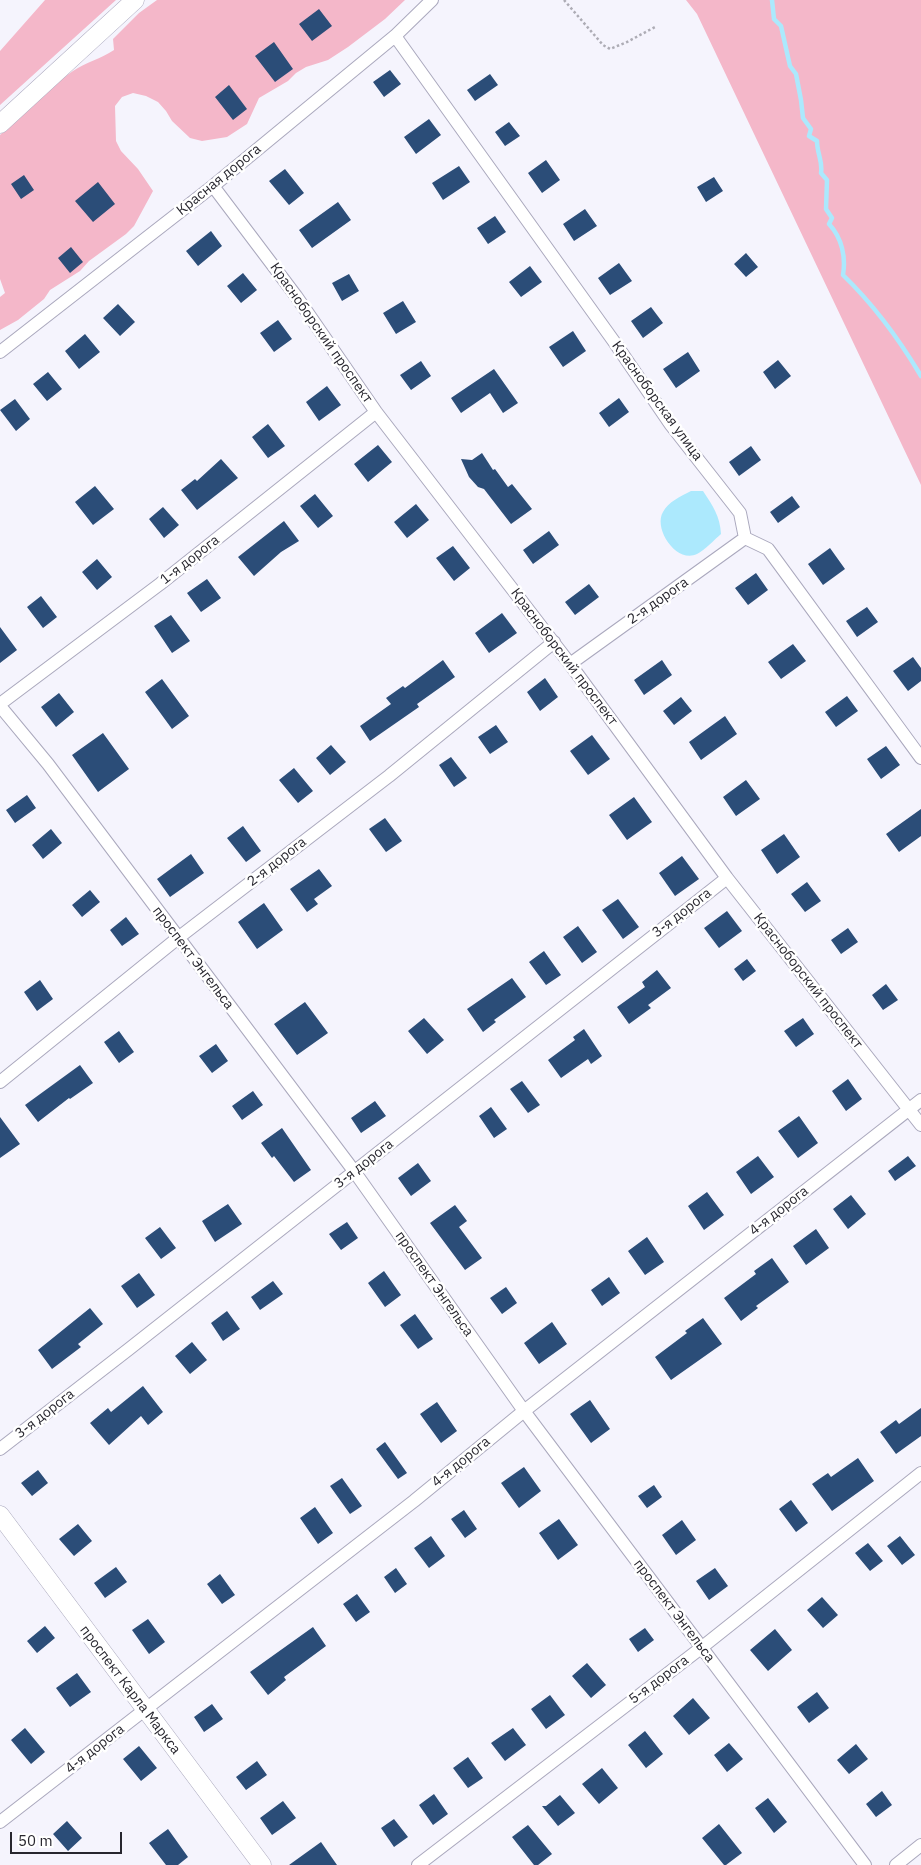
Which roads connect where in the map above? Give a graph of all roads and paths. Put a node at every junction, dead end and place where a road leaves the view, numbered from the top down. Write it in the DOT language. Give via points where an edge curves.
graph roads {
  1 [pos="136,0"];
  2 [pos="432,0"];
  3 [pos="564,0"];
  4 [pos="654,27"];
  5 [pos="395,36"];
  6 [pos="0,124"];
  7 [pos="213,186"];
  8 [pos="0,352"];
  9 [pos="376,412"];
  10 [pos="745,538"];
  11 [pos="554,642"];
  12 [pos="570,664"];
  13 [pos="0,705"];
  14 [pos="921,758"];
  15 [pos="727,878"];
  16 [pos="178,938"];
  17 [pos="0,1082"];
  18 [pos="921,1100"];
  19 [pos="910,1110"];
  20 [pos="921,1125"];
  21 [pos="354,1171"];
  22 [pos="524,1411"];
  23 [pos="0,1449"];
  24 [pos="921,1473"];
  25 [pos="0,1515"];
  26 [pos="701,1648"];
  27 [pos="145,1711"];
  28 [pos="0,1822"];
  29 [pos="921,1845"];
  30 [pos="262,1865"];
  31 [pos="418,1865"];
  32 [pos="865,1865"];
  33 [pos="896,1865"];
  1 -- 6 [label="street"];
  2 -- 5 [label="street, Красная дорога"];
  3 -- 4 [label="path" via="610,49"];
  5 -- 7 [label="street, Красная дорога"];
  5 -- 10 [label="street, Красноборская улица" via="616,343 671,425 740,513"];
  7 -- 8 [label="street, Красная дорога"];
  7 -- 9 [label="street, Красноборский проспект" via="296,296"];
  9 -- 11 [label="street, Красноборский проспект"];
  9 -- 13 [label="street, 1-я дорога" via="160,584"];
  10 -- 12 [label="street, 2-я дорога"];
  10 -- 14 [label="street" via="768,549"];
  11 -- 12 [label="street, Красноборский проспект"];
  11 -- 16 [label="street, 2-я дорога" via="389,776"];
  12 -- 15 [label="street, Красноборский проспект"];
  13 -- 16 [label="street, проспект Энгельса"];
  15 -- 19 [label="street, Красноборский проспект"];
  15 -- 21 [label="street, 3-я дорога"];
  16 -- 17 [label="street, 2-я дорога"];
  16 -- 21 [label="street, проспект Энгельса"];
  18 -- 19 [label="street, 4-я дорога"];
  19 -- 20 [label="street, Красноборский проспект"];
  19 -- 22 [label="street, 4-я дорога"];
  21 -- 22 [label="street, проспект Энгельса"];
  21 -- 23 [label="street, 3-я дорога"];
  22 -- 26 [label="street, проспект Энгельса"];
  22 -- 27 [label="street, 4-я дорога"];
  24 -- 26 [label="street, 5-я дорога"];
  25 -- 27 [label="street, проспект Карла Маркса"];
  26 -- 31 [label="street, 5-я дорога"];
  26 -- 32 [label="street, проспект Энгельса"];
  27 -- 28 [label="street, 4-я дорога"];
  27 -- 30 [label="street, проспект Карла Маркса"];
  29 -- 33 [label="street"];
}
